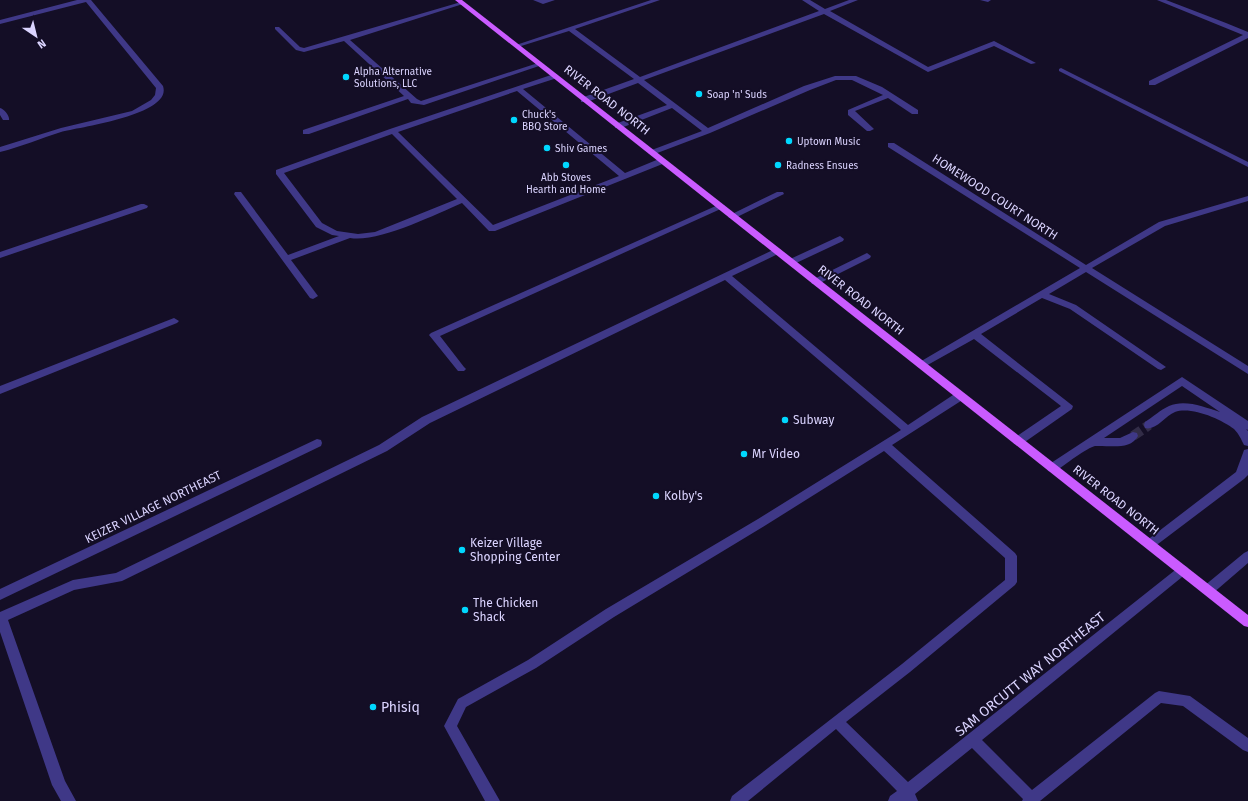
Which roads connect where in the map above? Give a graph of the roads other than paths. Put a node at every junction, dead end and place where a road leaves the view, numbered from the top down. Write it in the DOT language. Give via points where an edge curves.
graph roads {
  1 [pos="87,0"];
  2 [pos="536,0"];
  3 [pos="552,0"];
  4 [pos="657,0"];
  5 [pos="805,0"];
  6 [pos="855,0"];
  7 [pos="983,0"];
  8 [pos="988,0"];
  9 [pos="1160,0"];
  10 [pos="460,2"];
  11 [pos="825,11"];
  12 [pos="0,22"];
  13 [pos="277,28"];
  14 [pos="570,28"];
  15 [pos="1248,35"];
  16 [pos="345,39"];
  17 [pos="516,46"];
  18 [pos="1033,63"];
  19 [pos="540,64"];
  20 [pos="1061,70"];
  21 [pos="554,76"];
  22 [pos="639,80"];
  23 [pos="1152,83"];
  24 [pos="518,88"];
  25 [pos="889,95"];
  26 [pos="408,97"];
  27 [pos="584,100"];
  28 [pos="672,105"];
  29 [pos="0,110"];
  30 [pos="915,112"];
  31 [pos="6,118"];
  32 [pos="618,126"];
  33 [pos="870,129"];
  34 [pos="707,131"];
  35 [pos="306,132"];
  36 [pos="393,132"];
  37 [pos="891,145"];
  38 [pos="0,150"];
  39 [pos="652,153"];
  40 [pos="662,161"];
  41 [pos="1248,165"];
  42 [pos="624,176"];
  43 [pos="238,194"];
  44 [pos="780,194"];
  45 [pos="463,200"];
  46 [pos="1247,200"];
  47 [pos="144,206"];
  48 [pos="721,207"];
  49 [pos="732,216"];
  50 [pos="350,236"];
  51 [pos="840,238"];
  52 [pos="777,251"];
  53 [pos="0,255"];
  54 [pos="867,256"];
  55 [pos="286,259"];
  56 [pos="791,262"];
  57 [pos="1086,270"];
  58 [pos="726,276"];
  59 [pos="815,282"];
  60 [pos="1043,295"];
  61 [pos="313,296"];
  62 [pos="174,321"];
  63 [pos="974,334"];
  64 [pos="921,365"];
  65 [pos="1161,367"];
  66 [pos="461,369"];
  67 [pos="1248,371"];
  68 [pos="0,390"];
  69 [pos="960,396"];
  70 [pos="1149,425"];
  71 [pos="1248,426"];
  72 [pos="908,430"];
  73 [pos="1133,436"];
  74 [pos="1018,441"];
  75 [pos="1090,442"];
  76 [pos="1248,442"];
  77 [pos="317,443"];
  78 [pos="885,445"];
  79 [pos="1248,453"];
  80 [pos="1052,468"];
  81 [pos="1244,472"];
  82 [pos="1150,544"];
  83 [pos="1248,556"];
  84 [pos="1183,570"];
  85 [pos="1208,590"];
  86 [pos="0,595"];
  87 [pos="0,618"];
  88 [pos="1248,622"];
  89 [pos="838,721"];
  90 [pos="972,739"];
  91 [pos="1248,746"];
  92 [pos="909,796"];
  93 [pos="1030,800"];
  94 [pos="69,801"];
  95 [pos="493,801"];
  96 [pos="737,801"];
  97 [pos="895,801"];
  1 -- 12 [label="street"];
  1 -- 38 [label="street" via="160,88 160,94 157,99 141,109 71,127"];
  2 -- 3 [label="street"];
  4 -- 14 [label="street"];
  5 -- 11 [label="street"];
  6 -- 11 [label="street"];
  7 -- 8 [label="street"];
  9 -- 15 [label="street" via="1186,6"];
  10 -- 16 [label="street"];
  10 -- 17 [label="main road, RIVER ROAD NORTH"];
  11 -- 18 [label="street" via="928,70 994,43"];
  11 -- 22 [label="street"];
  13 -- 16 [label="street" via="298,49 304,50"];
  14 -- 17 [label="street"];
  14 -- 22 [label="street"];
  15 -- 23 [label="street"];
  16 -- 26 [label="street"];
  17 -- 19 [label="main road, RIVER ROAD NORTH"];
  19 -- 21 [label="main road, RIVER ROAD NORTH"];
  19 -- 26 [label="street" via="428,102 414,101"];
  20 -- 41 [label="street"];
  21 -- 24 [label="street"];
  21 -- 27 [label="main road, RIVER ROAD NORTH"];
  22 -- 27 [label="street"];
  22 -- 28 [label="street"];
  24 -- 36 [label="street"];
  24 -- 42 [label="street"];
  25 -- 30 [label="street"];
  25 -- 33 [label="street" via="852,110 855,118"];
  25 -- 34 [label="street" via="853,78 835,78"];
  26 -- 35 [label="street"];
  27 -- 32 [label="main road, RIVER ROAD NORTH"];
  28 -- 32 [label="street"];
  28 -- 34 [label="street"];
  29 -- 31 [label="street"];
  32 -- 39 [label="main road, RIVER ROAD NORTH"];
  34 -- 39 [label="street"];
  36 -- 45 [label="street"];
  36 -- 50 [label="street" via="279,172 319,225 335,233"];
  37 -- 57 [label="street, HOMEWOOD COURT NORTH"];
  39 -- 40 [label="main road, RIVER ROAD NORTH"];
  40 -- 42 [label="street"];
  40 -- 48 [label="main road, RIVER ROAD NORTH"];
  42 -- 45 [label="street" via="492,229"];
  43 -- 55 [label="street"];
  44 -- 49 [label="street"];
  45 -- 50 [label="street" via="377,234"];
  46 -- 57 [label="street" via="1162,224"];
  47 -- 53 [label="street"];
  48 -- 49 [label="main road, RIVER ROAD NORTH"];
  48 -- 66 [label="street" via="434,335"];
  49 -- 52 [label="main road, RIVER ROAD NORTH"];
  50 -- 55 [label="street"];
  51 -- 56 [label="street"];
  52 -- 56 [label="main road, RIVER ROAD NORTH"];
  52 -- 58 [label="street"];
  54 -- 59 [label="street"];
  55 -- 61 [label="street"];
  56 -- 59 [label="main road, RIVER ROAD NORTH"];
  57 -- 60 [label="street"];
  57 -- 67 [label="street, HOMEWOOD COURT NORTH"];
  58 -- 72 [label="street"];
  58 -- 87 [label="street" via="426,420 383,448 118,578 73,585"];
  59 -- 64 [label="main road, RIVER ROAD NORTH"];
  60 -- 63 [label="street"];
  60 -- 65 [label="street" via="1073,307"];
  62 -- 68 [label="street"];
  63 -- 64 [label="street"];
  63 -- 74 [label="street" via="1068,406"];
  64 -- 69 [label="main road, RIVER ROAD NORTH"];
  69 -- 72 [label="street"];
  69 -- 74 [label="main road, RIVER ROAD NORTH"];
  70 -- 76 [label="street" via="1172,409 1195,407 1219,415 1236,426"];
  71 -- 75 [label="street" via="1182,381"];
  72 -- 78 [label="street"];
  73 -- 75 [label="street" via="1122,442"];
  74 -- 80 [label="main road, RIVER ROAD NORTH"];
  75 -- 80 [label="street"];
  77 -- 86 [label="street, KEIZER VILLAGE NORTHEAST"];
  78 -- 89 [label="street" via="1011,556 1011,582"];
  78 -- 95 [label="street" via="610,613 532,664 462,703 450,726"];
  79 -- 81 [label="street"];
  80 -- 82 [label="main road, RIVER ROAD NORTH"];
  81 -- 82 [label="street"];
  82 -- 84 [label="main road, RIVER ROAD NORTH"];
  83 -- 85 [label="street"];
  84 -- 85 [label="main road, RIVER ROAD NORTH"];
  84 -- 90 [label="street, SAM ORCUTT WAY NORTHEAST"];
  85 -- 88 [label="main road, RIVER ROAD NORTH"];
  87 -- 94 [label="street" via="59,785"];
  89 -- 92 [label="street"];
  89 -- 96 [label="street"];
  90 -- 92 [label="street, SAM ORCUTT WAY NORTHEAST"];
  90 -- 93 [label="street"];
  91 -- 93 [label="street" via="1186,700 1159,697"];
  92 -- 97 [label="street, SAM ORCUTT WAY NORTHEAST"];
}
